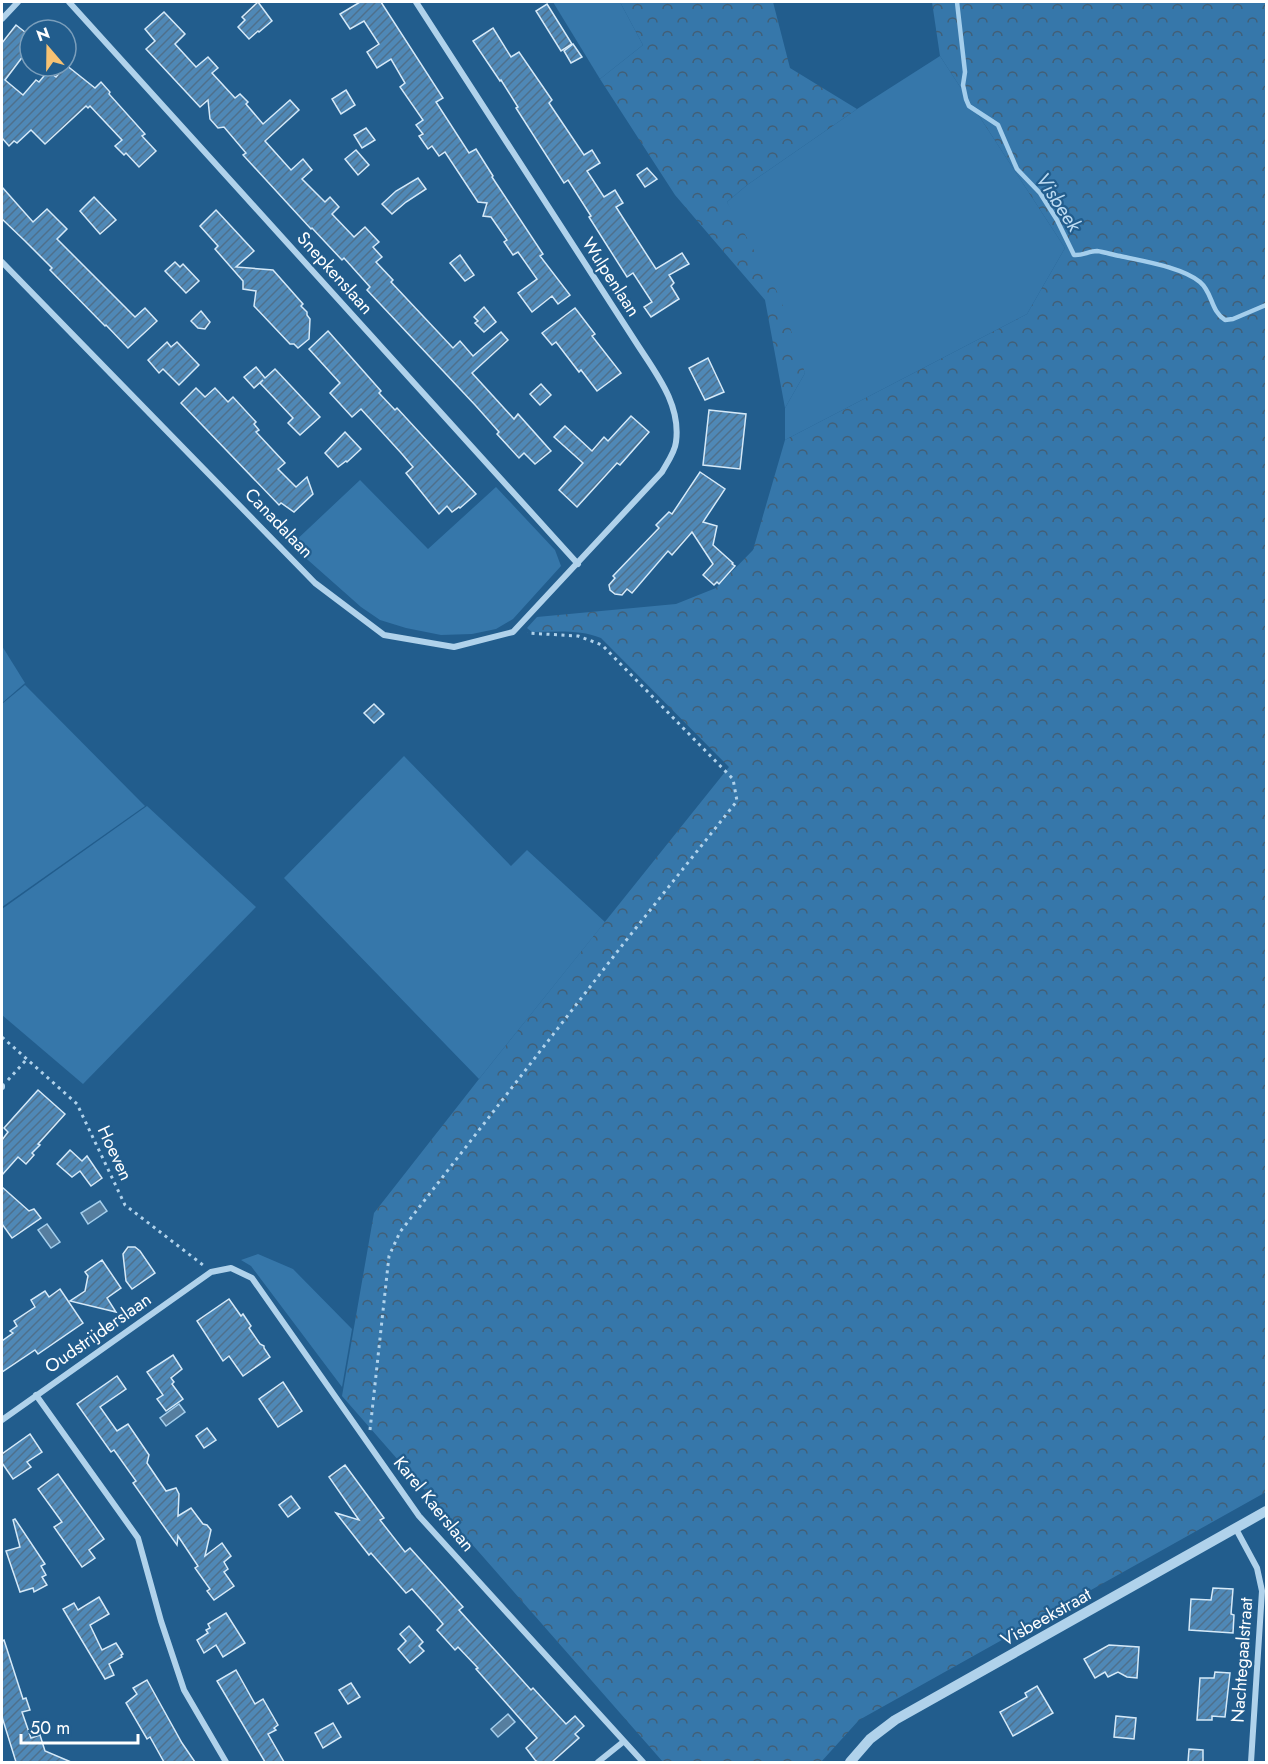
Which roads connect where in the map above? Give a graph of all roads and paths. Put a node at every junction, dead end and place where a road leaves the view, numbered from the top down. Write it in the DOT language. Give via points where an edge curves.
graph roads {
  1 [pos="18,2"];
  2 [pos="69,2"];
  3 [pos="416,2"];
  4 [pos="2,19"];
  5 [pos="2,262"];
  6 [pos="578,564"];
  7 [pos="513,632"];
  8 [pos="2,1037"];
  9 [pos="27,1059"];
  10 [pos="2,1086"];
  11 [pos="211,1272"];
  12 [pos="36,1395"];
  13 [pos="2,1420"];
  14 [pos="368,1445"];
  15 [pos="1266,1511"];
  16 [pos="1236,1529"];
  17 [pos="623,1742"];
  18 [pos="226,1762"];
  19 [pos="598,1762"];
  20 [pos="643,1762"];
  21 [pos="850,1762"];
  22 [pos="1251,1762"];
  1 -- 4 [label="street"];
  2 -- 6 [label="street, Snepkenslaan"];
  3 -- 6 [label="street, Wulpenlaan" via="656,373 676,417 676,444 662,472"];
  5 -- 7 [label="street, Canadalaan" via="315,583 384,636 454,647"];
  6 -- 7 [label="street"];
  7 -- 14 [label="path" via="578,636 602,645 733,779 737,801 400,1232 389,1256"];
  8 -- 9 [label="path, Hoeven"];
  9 -- 10 [label="path"];
  9 -- 11 [label="path, Hoeven" via="77,1104 125,1205"];
  11 -- 12 [label="street, Oudstrijderslaan"];
  11 -- 14 [label="street, Karel Kaerslaan" via="231,1269 252,1278"];
  12 -- 13 [label="street, Oudstrijderslaan"];
  12 -- 18 [label="street" via="138,1538 183,1690"];
  14 -- 17 [label="street, Karel Kaerslaan" via="419,1516"];
  15 -- 16 [label="street, Visbeekstraat"];
  16 -- 21 [label="street, Visbeekstraat" via="895,1720 870,1738"];
  16 -- 22 [label="street, Nachtegaalstraat" via="1257,1568 1262,1591"];
  17 -- 19 [label="street"];
  17 -- 20 [label="street, Karel Kaerslaan"];
}
